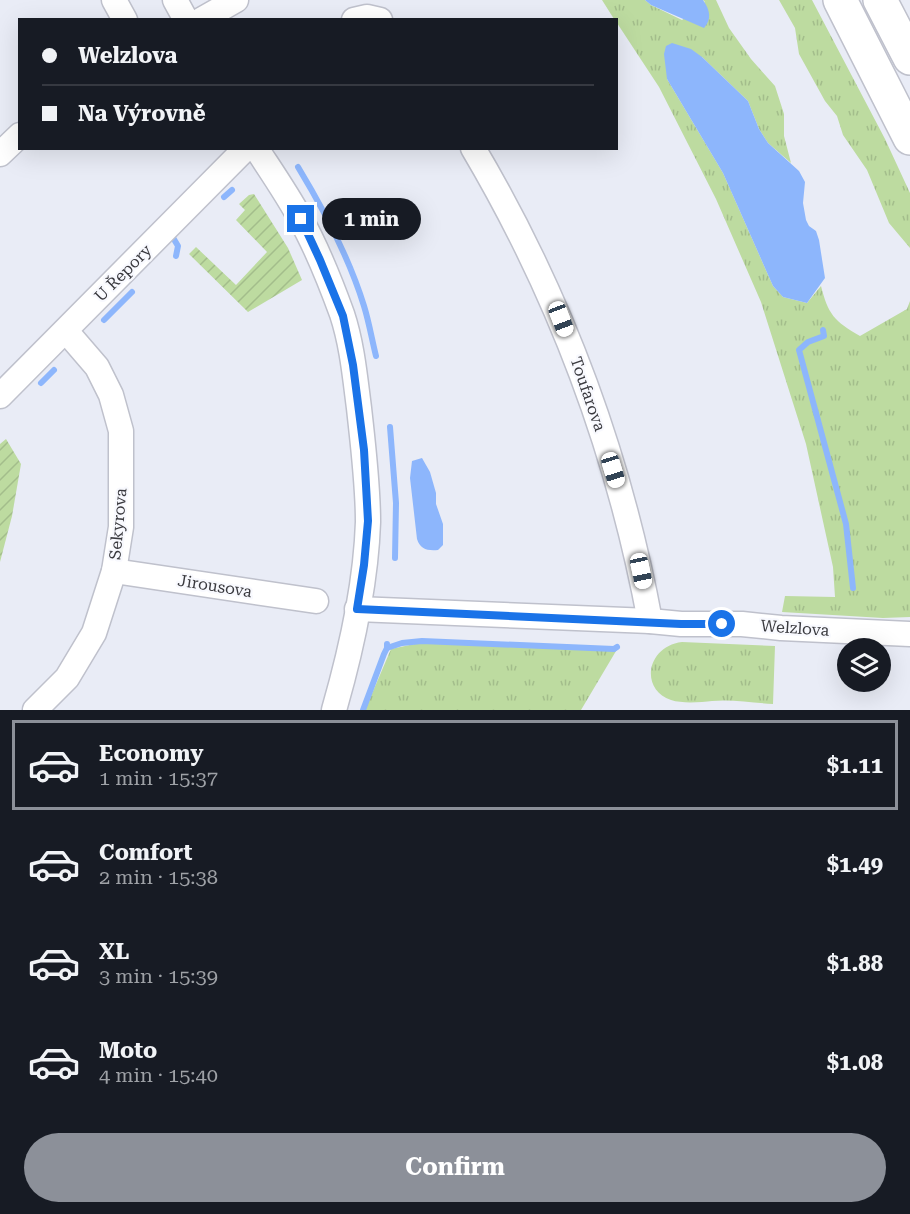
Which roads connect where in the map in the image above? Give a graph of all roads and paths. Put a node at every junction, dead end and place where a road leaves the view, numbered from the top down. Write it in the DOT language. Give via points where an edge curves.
graph roads {
  1 [pos="114,0"];
  2 [pos="175,0"];
  3 [pos="236,0"];
  4 [pos="840,0"];
  5 [pos="880,0"];
  6 [pos="124,18"];
  7 [pos="185,18"];
  8 [pos="204,18"];
  9 [pos="910,58"];
  10 [pos="18,137"];
  11 [pos="910,138"];
  12 [pos="244,150"];
  13 [pos="257,150"];
  14 [pos="474,150"];
  15 [pos="0,154"];
  16 [pos="66,331"];
  17 [pos="0,396"];
  18 [pos="114,571"];
  19 [pos="316,601"];
  20 [pos="357,609"];
  21 [pos="650,621"];
  22 [pos="910,634"];
  23 [pos="35,710"];
  24 [pos="334,710"];
  1 -- 6 [label="street"];
  2 -- 7 [label="street"];
  3 -- 8 [label="street"];
  4 -- 11 [label="main road"];
  5 -- 9 [label="main road"];
  10 -- 15 [label="street"];
  12 -- 16 [label="street, U Řepory"];
  13 -- 20 [label="street" via="301,219 343,316 364,450 368,521"];
  14 -- 21 [label="street, Toufarova" via="526,244 582,375 625,508"];
  16 -- 17 [label="street, U Řepory"];
  16 -- 18 [label="street, Sekyrova" via="97,367 111,395 121,431 121,527"];
  18 -- 19 [label="street, Jirousova"];
  18 -- 23 [label="street, Sekyrova" via="94,633 68,678"];
  20 -- 21 [label="street, Welzlova"];
  20 -- 24 [label="street"];
  21 -- 22 [label="street, Welzlova"];
}
